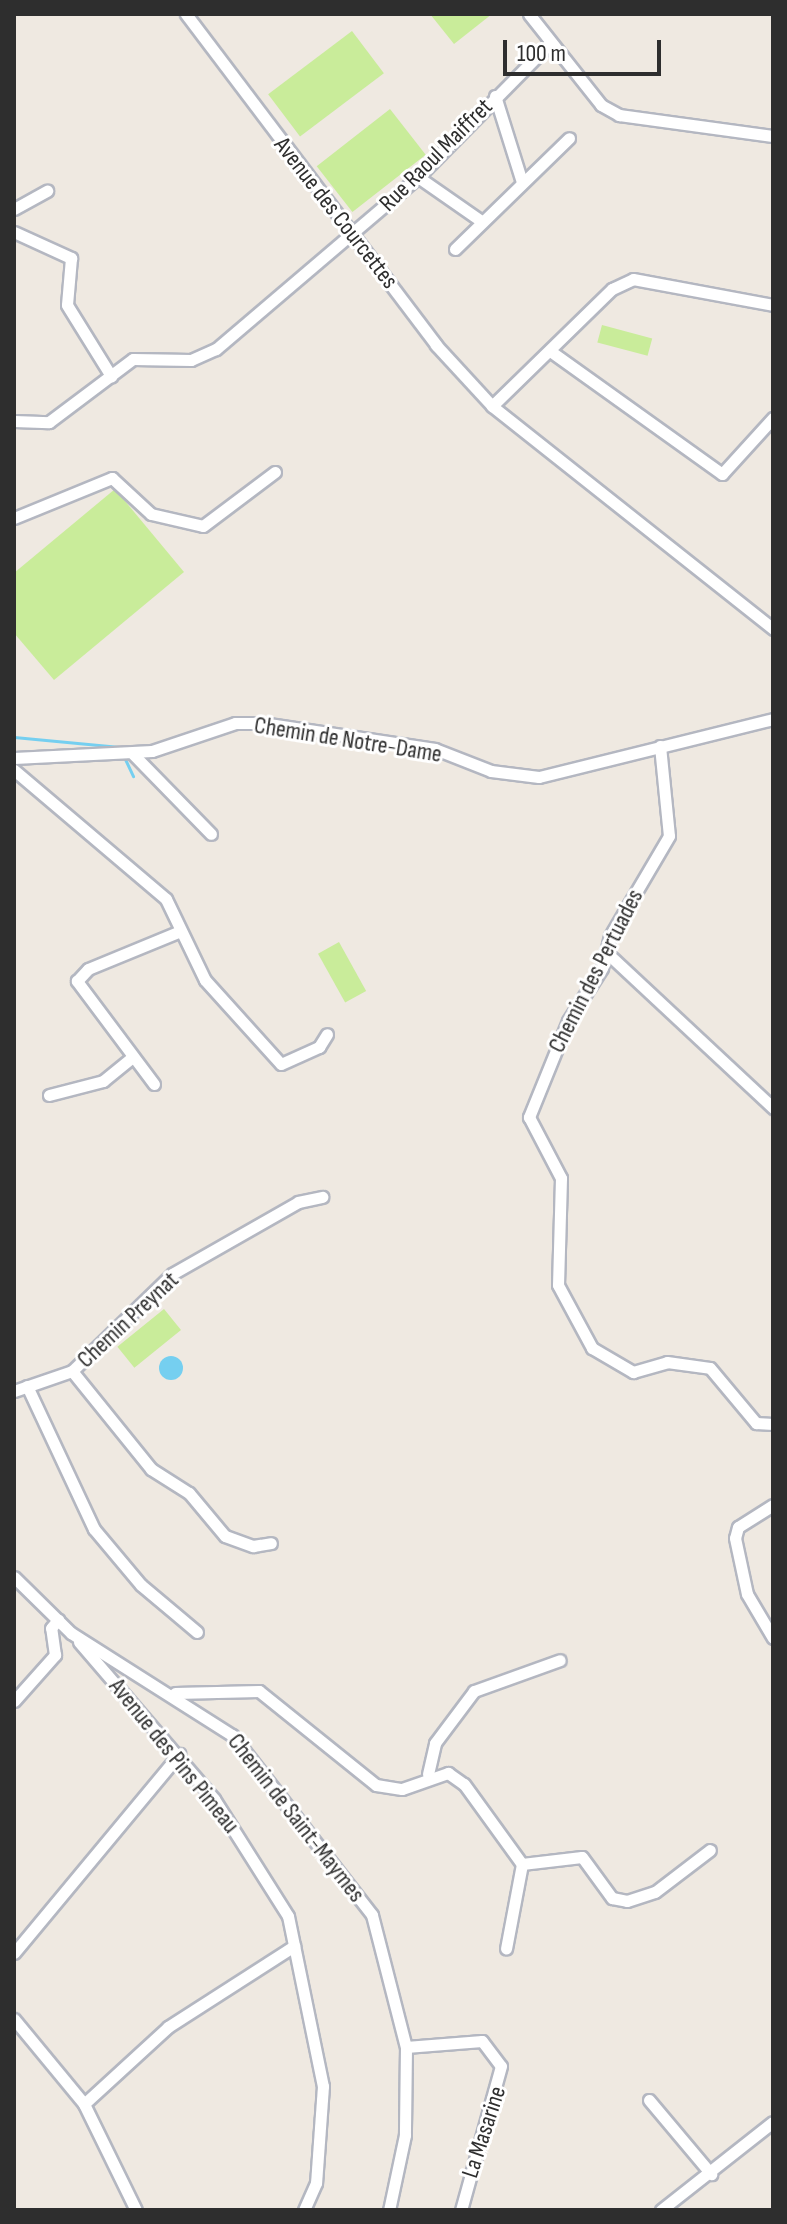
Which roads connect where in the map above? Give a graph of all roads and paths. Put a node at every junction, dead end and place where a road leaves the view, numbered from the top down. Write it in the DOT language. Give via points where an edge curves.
graph roads {
  1 [pos="186,14"];
  2 [pos="529,14"];
  3 [pos="550,43"];
  4 [pos="495,96"];
  5 [pos="773,136"];
  6 [pos="569,138"];
  7 [pos="418,177"];
  8 [pos="522,182"];
  9 [pos="47,191"];
  10 [pos="14,209"];
  11 [pos="481,221"];
  12 [pos="14,232"];
  13 [pos="355,233"];
  14 [pos="455,249"];
  15 [pos="773,305"];
  16 [pos="553,353"];
  17 [pos="111,376"];
  18 [pos="492,406"];
  19 [pos="773,418"];
  20 [pos="14,421"];
  21 [pos="275,472"];
  22 [pos="14,518"];
  23 [pos="773,629"];
  24 [pos="773,719"];
  25 [pos="660,746"];
  26 [pos="132,753"];
  27 [pos="14,758"];
  28 [pos="14,770"];
  29 [pos="211,834"];
  30 [pos="178,932"];
  31 [pos="606,952"];
  32 [pos="327,1034"];
  33 [pos="133,1057"];
  34 [pos="154,1084"];
  35 [pos="49,1095"];
  36 [pos="773,1108"];
  37 [pos="322,1197"];
  38 [pos="72,1371"];
  39 [pos="27,1386"];
  40 [pos="14,1391"];
  41 [pos="773,1424"];
  42 [pos="773,1505"];
  43 [pos="271,1543"];
  44 [pos="14,1577"];
  45 [pos="58,1620"];
  46 [pos="197,1632"];
  47 [pos="71,1633"];
  48 [pos="773,1638"];
  49 [pos="560,1660"];
  50 [pos="175,1693"];
  51 [pos="14,1701"];
  52 [pos="179,1754"];
  53 [pos="428,1774"];
  54 [pos="710,1850"];
  55 [pos="522,1864"];
  56 [pos="294,1946"];
  57 [pos="506,1949"];
  58 [pos="14,1953"];
  59 [pos="14,2019"];
  60 [pos="406,2047"];
  61 [pos="649,2100"];
  62 [pos="84,2104"];
  63 [pos="773,2122"];
  64 [pos="711,2174"];
  65 [pos="136,2210"];
  66 [pos="304,2210"];
  67 [pos="389,2210"];
  68 [pos="461,2210"];
  69 [pos="661,2210"];
  1 -- 13 [label="street, Avenue des Courcettes"];
  2 -- 3 [label="street"];
  3 -- 4 [label="street, Rue Raoul Maiffret"];
  3 -- 5 [label="street" via="601,105 619,115"];
  4 -- 7 [label="street, Rue Raoul Maiffret"];
  4 -- 8 [label="street"];
  6 -- 8 [label="street"];
  7 -- 11 [label="street"];
  7 -- 13 [label="street, Rue Raoul Maiffret"];
  8 -- 11 [label="street"];
  9 -- 10 [label="street"];
  11 -- 14 [label="street"];
  12 -- 17 [label="street" via="71,258 67,305"];
  13 -- 17 [label="street, Rue Raoul Maiffret" via="208,354 151,354"];
  13 -- 18 [label="street, Avenue des Courcettes" via="436,345"];
  15 -- 16 [label="street" via="633,279 594,306"];
  16 -- 18 [label="street"];
  16 -- 19 [label="street" via="722,474 740,463"];
  17 -- 20 [label="street, Rue Raoul Maiffret" via="49,422"];
  18 -- 23 [label="street, Avenue des Courcettes"];
  21 -- 22 [label="street" via="203,526 151,514 112,478"];
  24 -- 25 [label="street, Chemin de Notre-Dame"];
  25 -- 26 [label="street, Chemin de Notre-Dame" via="539,777 491,771 435,749 262,723 235,723"];
  25 -- 31 [label="street, Chemin des Pertuades" via="669,836"];
  26 -- 27 [label="street, Chemin de Notre-Dame"];
  26 -- 29 [label="street"];
  28 -- 30 [label="street" via="166,899"];
  30 -- 32 [label="street" via="216,995 281,1064 319,1047"];
  30 -- 33 [label="street" via="88,969 77,981"];
  31 -- 36 [label="street"];
  31 -- 41 [label="street, Chemin des Pertuades" via="529,1106 561,1178 558,1285 579,1330 620,1370 667,1362 710,1368 756,1423"];
  33 -- 34 [label="street"];
  33 -- 35 [label="street" via="103,1081"];
  37 -- 38 [label="street, Chemin Preynat" via="298,1202 172,1274"];
  38 -- 39 [label="street, Chemin Preynat"];
  38 -- 43 [label="street" via="151,1469 189,1493 225,1536 253,1546"];
  39 -- 40 [label="street, Chemin Preynat"];
  39 -- 46 [label="street" via="94,1529 141,1585"];
  42 -- 48 [label="street" via="738,1527 735,1538 747,1594"];
  44 -- 45 [label="street, Chemin de Saint-Maymes"];
  45 -- 47 [label="street, Chemin de Saint-Maymes"];
  45 -- 51 [label="street" via="51,1628 55,1655"];
  47 -- 50 [label="street, Chemin de Saint-Maymes"];
  47 -- 52 [label="street, Avenue des Pins Pimeau"];
  49 -- 53 [label="street" via="474,1691 435,1743"];
  50 -- 53 [label="street" via="259,1691 376,1785 402,1789"];
  50 -- 60 [label="street, Chemin de Saint-Maymes" via="232,1735 293,1821 355,1889 386,1951"];
  52 -- 56 [label="street, Avenue des Pins Pimeau" via="250,1852 288,1916"];
  52 -- 58 [label="street"];
  53 -- 55 [label="street" via="448,1773 464,1784"];
  54 -- 55 [label="street" via="655,1892 627,1901 612,1898 582,1857"];
  55 -- 57 [label="street"];
  56 -- 62 [label="street" via="168,2027"];
  56 -- 66 [label="street, Avenue des Pins Pimeau" via="323,2086 316,2183"];
  59 -- 62 [label="street"];
  60 -- 67 [label="street, Chemin de Saint-Maymes" via="405,2135"];
  60 -- 68 [label="street, La Masarine" via="482,2041 501,2066"];
  61 -- 64 [label="street"];
  62 -- 65 [label="street"];
  63 -- 64 [label="street"];
  64 -- 69 [label="street"];
}
